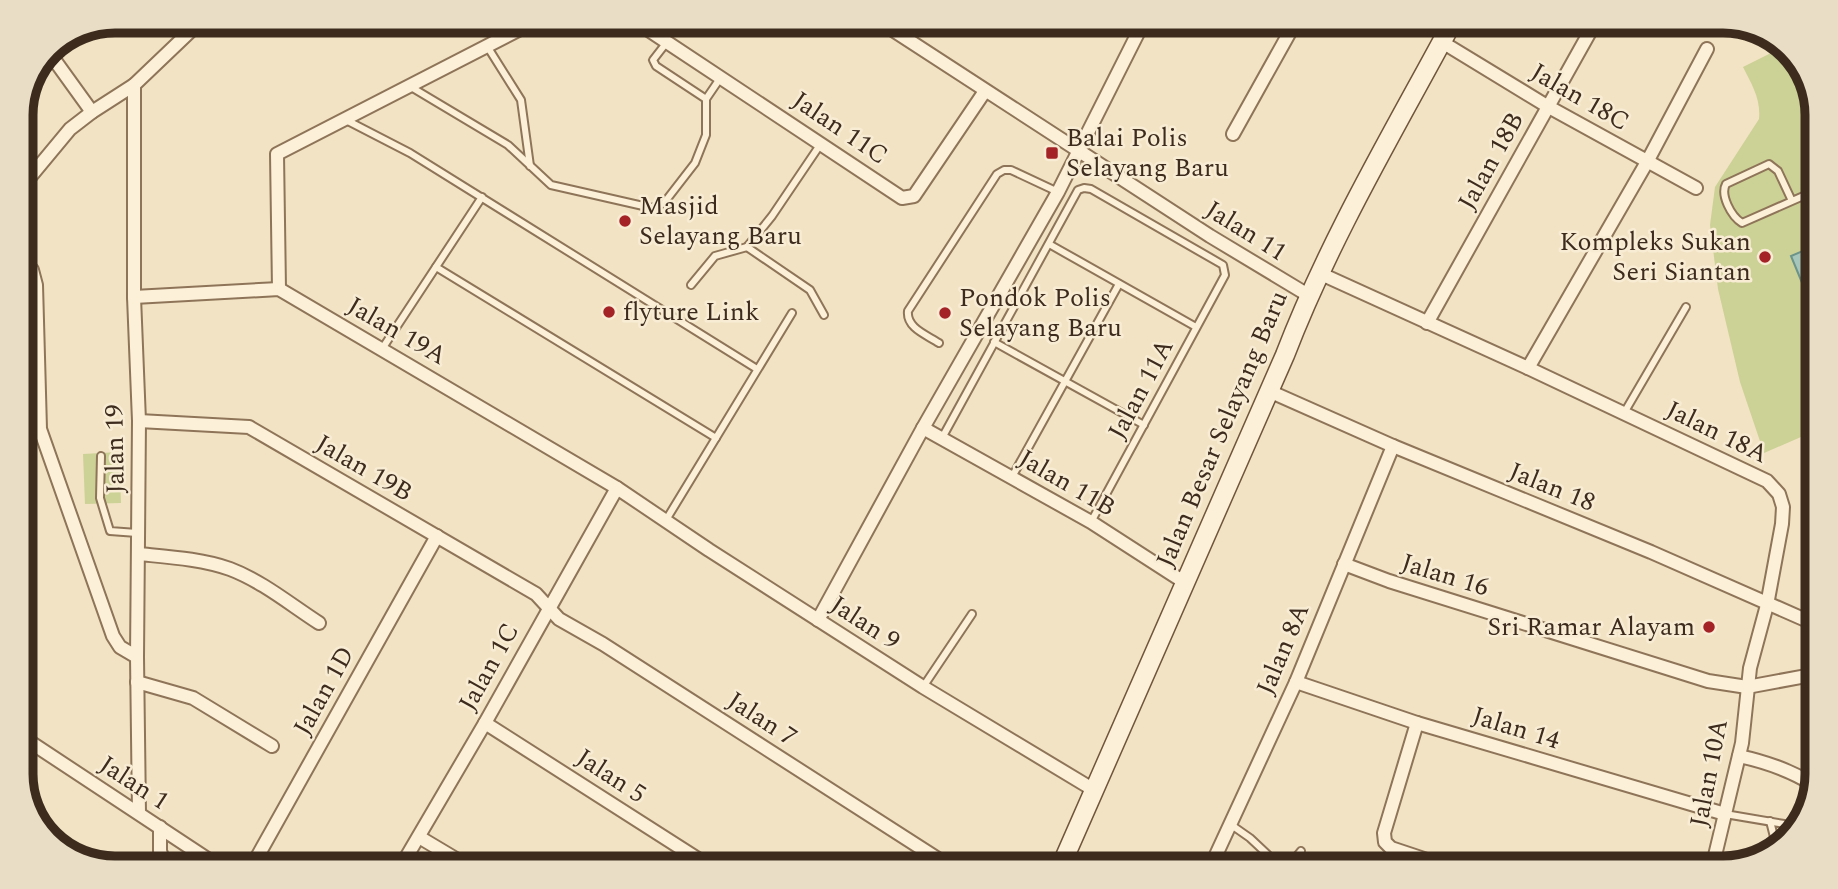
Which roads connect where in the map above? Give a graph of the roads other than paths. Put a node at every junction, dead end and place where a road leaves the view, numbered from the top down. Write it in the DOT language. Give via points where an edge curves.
graph roads {
  1 [pos="188,33"];
  2 [pos="512,33"];
  3 [pos="653,33"];
  4 [pos="897,33"];
  5 [pos="1136,33"];
  6 [pos="1289,33"];
  7 [pos="1447,33"];
  8 [pos="1589,33"];
  9 [pos="667,42"];
  10 [pos="1442,42"];
  11 [pos="487,46"];
  12 [pos="1707,49"];
  13 [pos="55,60"];
  14 [pos="721,77"];
  15 [pos="134,85"];
  16 [pos="408,86"];
  17 [pos="985,91"];
  18 [pos="706,99"];
  19 [pos="1547,106"];
  20 [pos="92,112"];
  21 [pos="345,119"];
  22 [pos="1233,134"];
  23 [pos="821,143"];
  24 [pos="1079,151"];
  25 [pos="1647,162"];
  26 [pos="530,166"];
  27 [pos="33,174"];
  28 [pos="1696,188"];
  29 [pos="1058,192"];
  30 [pos="1805,195"];
  31 [pos="482,197"];
  32 [pos="1792,201"];
  33 [pos="1210,236"];
  34 [pos="1049,244"];
  35 [pos="747,247"];
  36 [pos="1202,251"];
  37 [pos="436,267"];
  38 [pos="33,273"];
  39 [pos="1319,273"];
  40 [pos="1119,284"];
  41 [pos="691,285"];
  42 [pos="279,289"];
  43 [pos="1308,295"];
  44 [pos="134,297"];
  45 [pos="1686,307"];
  46 [pos="792,313"];
  47 [pos="824,315"];
  48 [pos="1427,324"];
  49 [pos="1196,327"];
  50 [pos="994,342"];
  51 [pos="939,343"];
  52 [pos="382,349"];
  53 [pos="1528,368"];
  54 [pos="757,369"];
  55 [pos="1065,382"];
  56 [pos="1269,391"];
  57 [pos="1625,413"];
  58 [pos="139,421"];
  59 [pos="1144,425"];
  60 [pos="923,428"];
  61 [pos="716,438"];
  62 [pos="942,438"];
  63 [pos="1393,446"];
  64 [pos="101,456"];
  65 [pos="1012,477"];
  66 [pos="617,488"];
  67 [pos="665,521"];
  68 [pos="1091,522"];
  69 [pos="139,533"];
  70 [pos="437,536"];
  71 [pos="139,554"];
  72 [pos="1344,564"];
  73 [pos="1184,582"];
  74 [pos="1767,605"];
  75 [pos="548,608"];
  76 [pos="972,614"];
  77 [pos="818,620"];
  78 [pos="1805,620"];
  79 [pos="319,623"];
  80 [pos="137,657"];
  81 [pos="1805,676"];
  82 [pos="137,682"];
  83 [pos="1296,682"];
  84 [pos="923,687"];
  85 [pos="1747,687"];
  86 [pos="485,723"];
  87 [pos="1418,723"];
  88 [pos="33,744"];
  89 [pos="272,746"];
  90 [pos="1739,756"];
  91 [pos="1804,779"];
  92 [pos="1094,790"];
  93 [pos="139,813"];
  94 [pos="1725,814"];
  95 [pos="1770,821"];
  96 [pos="1230,824"];
  97 [pos="1784,824"];
  98 [pos="160,827"];
  99 [pos="419,836"];
  100 [pos="1774,837"];
  101 [pos="1301,851"];
  102 [pos="162,856"];
  103 [pos="203,856"];
  104 [pos="258,856"];
  105 [pos="407,856"];
  106 [pos="452,856"];
  107 [pos="693,856"];
  108 [pos="933,856"];
  109 [pos="1065,856"];
  110 [pos="1215,856"];
  111 [pos="1270,856"];
  112 [pos="1296,856"];
  113 [pos="1415,856"];
  114 [pos="1715,856"];
  1 -- 15 [label="street"];
  2 -- 11 [label="street"];
  3 -- 9 [label="street, Jalan 11C"];
  4 -- 17 [label="street, Jalan 11"];
  5 -- 24 [label="street"];
  6 -- 22 [label="street"];
  7 -- 10 [label="street, Jalan Besar Selayang Baru"];
  8 -- 19 [label="street, Jalan 18B"];
  9 -- 14 [label="street, Jalan 11C"];
  9 -- 18 [label="lane" via="653,60 656,66"];
  10 -- 19 [label="street, Jalan 18C"];
  10 -- 39 [label="street, Jalan Besar Selayang Baru"];
  11 -- 16 [label="street"];
  11 -- 26 [label="lane" via="521,100"];
  12 -- 25 [label="street"];
  13 -- 20 [label="street"];
  14 -- 18 [label="lane"];
  14 -- 23 [label="street, Jalan 11C"];
  15 -- 20 [label="street"];
  15 -- 44 [label="street, Jalan 19"];
  16 -- 21 [label="street"];
  16 -- 26 [label="lane" via="508,145"];
  17 -- 23 [label="street, Jalan 11C" via="914,196 908,198"];
  17 -- 24 [label="street, Jalan 11"];
  18 -- 26 [label="lane" via="706,135 695,163 664,203 652,208 551,185"];
  19 -- 25 [label="street, Jalan 18C"];
  19 -- 48 [label="street, Jalan 18B"];
  20 -- 27 [label="street" via="70,129"];
  21 -- 31 [label="lane"];
  21 -- 42 [label="street" via="277,154"];
  23 -- 35 [label="lane"];
  24 -- 29 [label="street"];
  24 -- 33 [label="street, Jalan 11"];
  25 -- 28 [label="street, Jalan 18C"];
  25 -- 53 [label="street"];
  29 -- 51 [label="lane" via="1011,170 997,174 908,311 912,326"];
  29 -- 60 [label="street"];
  30 -- 32 [label="lane"];
  31 -- 37 [label="lane"];
  31 -- 54 [label="lane"];
  32 -- 32 [label="lane" via="1742,223 1723,188 1769,164 1778,171"];
  33 -- 36 [label="lane"];
  33 -- 43 [label="street, Jalan 11"];
  34 -- 36 [label="lane" via="1078,190 1084,188"];
  34 -- 40 [label="lane"];
  34 -- 50 [label="lane"];
  35 -- 41 [label="lane" via="715,256"];
  35 -- 47 [label="lane" via="810,290"];
  36 -- 49 [label="lane, Jalan 11A" via="1223,265 1225,275"];
  37 -- 52 [label="lane"];
  37 -- 61 [label="lane"];
  38 -- 80 [label="street" via="40,429 113,636 120,647"];
  39 -- 43 [label="street, Jalan Besar Selayang Baru"];
  39 -- 48 [label="street, Jalan 18A"];
  40 -- 49 [label="lane"];
  40 -- 55 [label="lane"];
  42 -- 44 [label="street"];
  42 -- 52 [label="street, Jalan 19A"];
  43 -- 56 [label="street, Jalan Besar Selayang Baru"];
  44 -- 58 [label="street, Jalan 19"];
  45 -- 57 [label="lane"];
  46 -- 54 [label="lane"];
  48 -- 53 [label="street, Jalan 18A"];
  49 -- 59 [label="lane, Jalan 11A"];
  50 -- 55 [label="lane"];
  50 -- 62 [label="lane"];
  52 -- 66 [label="street, Jalan 19A"];
  53 -- 57 [label="street, Jalan 18A"];
  54 -- 61 [label="lane"];
  55 -- 59 [label="lane"];
  55 -- 65 [label="lane"];
  56 -- 63 [label="street, Jalan 18"];
  56 -- 73 [label="street, Jalan Besar Selayang Baru"];
  57 -- 74 [label="street, Jalan 18A" via="1767,481 1779,494 1783,524"];
  58 -- 69 [label="street, Jalan 19"];
  58 -- 70 [label="street, Jalan 19B" via="248,427"];
  59 -- 68 [label="lane, Jalan 11A"];
  60 -- 62 [label="street, Jalan 11B"];
  60 -- 77 [label="street"];
  61 -- 67 [label="lane"];
  62 -- 65 [label="street, Jalan 11B"];
  63 -- 72 [label="street, Jalan 8A"];
  63 -- 74 [label="street, Jalan 18"];
  64 -- 69 [label="lane" via="100,498 110,531"];
  65 -- 68 [label="street, Jalan 11B"];
  66 -- 67 [label="street, Jalan 9"];
  66 -- 75 [label="street, Jalan 1C"];
  67 -- 77 [label="street, Jalan 9"];
  68 -- 73 [label="street, Jalan 11B"];
  69 -- 71 [label="street, Jalan 19"];
  70 -- 75 [label="street, Jalan 19B" via="536,594"];
  70 -- 104 [label="street, Jalan 1D"];
  71 -- 79 [label="street" via="230,569"];
  71 -- 80 [label="street, Jalan 19"];
  72 -- 83 [label="street, Jalan 8A"];
  72 -- 85 [label="street, Jalan 16" via="1708,681"];
  73 -- 92 [label="street, Jalan Besar Selayang Baru"];
  74 -- 78 [label="street, Jalan 18"];
  74 -- 85 [label="street, Jalan 18A"];
  75 -- 86 [label="street, Jalan 1C"];
  75 -- 108 [label="street, Jalan 7" via="559,620"];
  76 -- 84 [label="lane"];
  77 -- 84 [label="street, Jalan 9"];
  80 -- 82 [label="street, Jalan 19"];
  81 -- 85 [label="street, Jalan 16"];
  82 -- 89 [label="street" via="193,698"];
  82 -- 93 [label="street, Jalan 19"];
  83 -- 87 [label="street, Jalan 14"];
  83 -- 96 [label="street, Jalan 8A"];
  84 -- 92 [label="street, Jalan 9"];
  85 -- 90 [label="street, Jalan 10A"];
  86 -- 99 [label="street, Jalan 1C"];
  86 -- 107 [label="street, Jalan 5"];
  87 -- 94 [label="street, Jalan 14"];
  87 -- 113 [label="street" via="1384,833 1391,848"];
  88 -- 93 [label="street, Jalan 1"];
  90 -- 91 [label="street" via="1769,762"];
  90 -- 94 [label="street, Jalan 10A"];
  92 -- 109 [label="street, Jalan Besar Selayang Baru"];
  93 -- 98 [label="street, Jalan 1"];
  94 -- 95 [label="lane"];
  94 -- 114 [label="street, Jalan 10A"];
  95 -- 97 [label="lane"];
  95 -- 100 [label="lane"];
  96 -- 110 [label="street, Jalan 8A"];
  96 -- 111 [label="lane"];
  98 -- 102 [label="street"];
  98 -- 103 [label="street, Jalan 1"];
  99 -- 105 [label="street, Jalan 1C"];
  99 -- 106 [label="street"];
  101 -- 112 [label="lane"];
}
